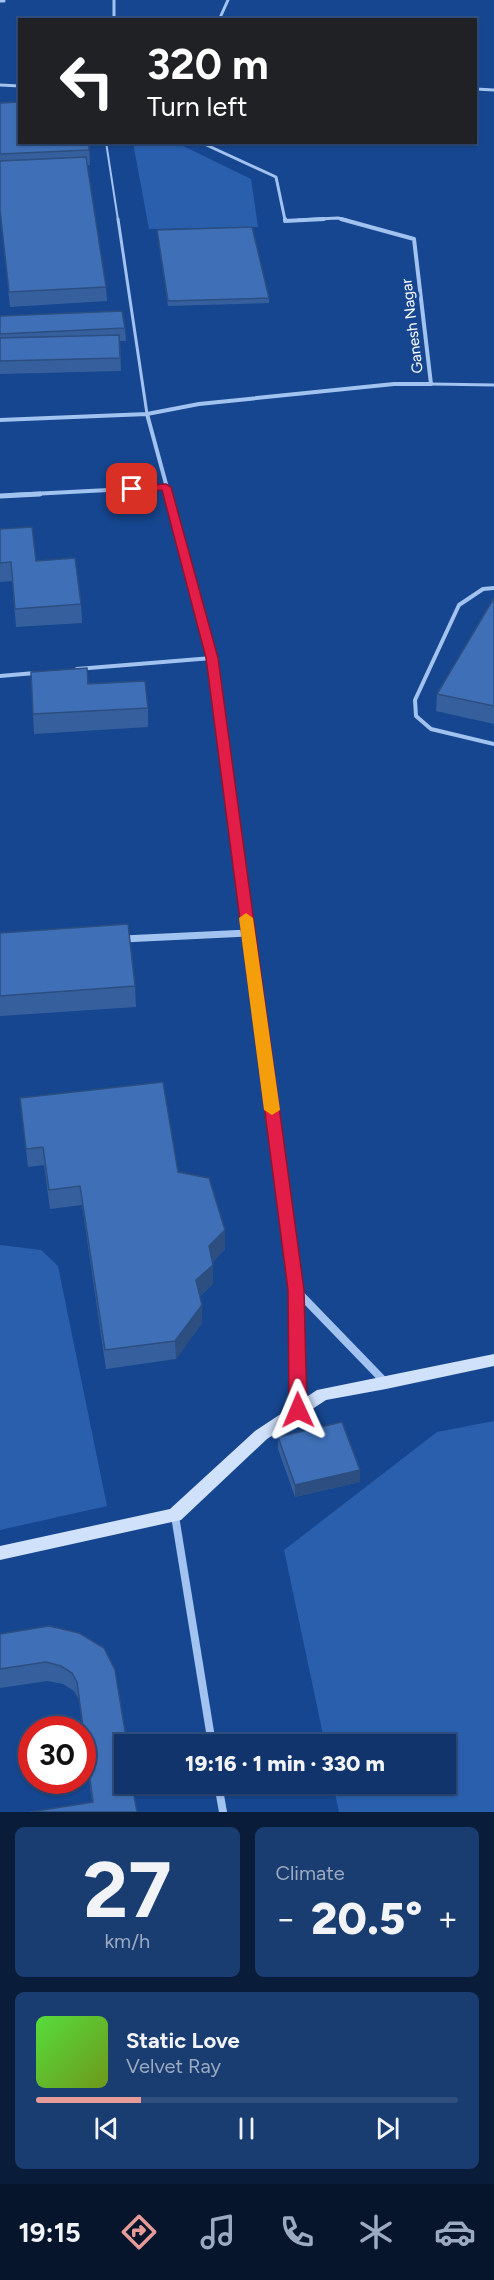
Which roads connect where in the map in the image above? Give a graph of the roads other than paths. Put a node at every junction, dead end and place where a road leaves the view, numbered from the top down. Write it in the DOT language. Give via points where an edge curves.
graph roads {
  1 [pos="114,0"];
  2 [pos="228,0"];
  3 [pos="114,18"];
  4 [pos="220,18"];
  5 [pos="0,85"];
  6 [pos="18,86"];
  7 [pos="477,89"];
  8 [pos="494,90"];
  9 [pos="106,144"];
  10 [pos="204,144"];
  11 [pos="432,384"];
  12 [pos="494,385"];
  13 [pos="147,414"];
  14 [pos="0,420"];
  15 [pos="166,487"];
  16 [pos="0,496"];
  17 [pos="494,588"];
  18 [pos="212,658"];
  19 [pos="70,670"];
  20 [pos="47,672"];
  21 [pos="0,676"];
  22 [pos="494,744"];
  23 [pos="248,933"];
  24 [pos="110,940"];
  25 [pos="296,1290"];
  26 [pos="494,1360"];
  27 [pos="386,1383"];
  28 [pos="298,1410"];
  29 [pos="175,1515"];
  30 [pos="0,1553"];
  31 [pos="210,1734"];
  32 [pos="220,1794"];
  33 [pos="223,1812"];
  1 -- 3 [label="street"];
  2 -- 4 [label="street"];
  5 -- 6 [label="street"];
  7 -- 8 [label="street"];
  9 -- 13 [label="lane"];
  10 -- 11 [label="street, Ganesh Nagar" via="276,177 285,221 338,219 414,239"];
  11 -- 12 [label="lane"];
  11 -- 13 [label="street, Ganesh Nagar" via="394,384 199,404"];
  13 -- 14 [label="street, Ganesh Nagar"];
  13 -- 15 [label="street"];
  15 -- 16 [label="street"];
  15 -- 18 [label="street"];
  17 -- 22 [label="lane" via="483,589 459,605 415,700 416,716 431,729"];
  18 -- 19 [label="lane"];
  18 -- 23 [label="street"];
  20 -- 21 [label="lane"];
  23 -- 24 [label="street"];
  23 -- 25 [label="street"];
  25 -- 27 [label="street"];
  25 -- 28 [label="street"];
  26 -- 27 [label="main road"];
  27 -- 28 [label="main road" via="322,1394"];
  28 -- 29 [label="main road" via="261,1435"];
  29 -- 30 [label="main road"];
  29 -- 31 [label="street"];
  32 -- 33 [label="street"];
}
